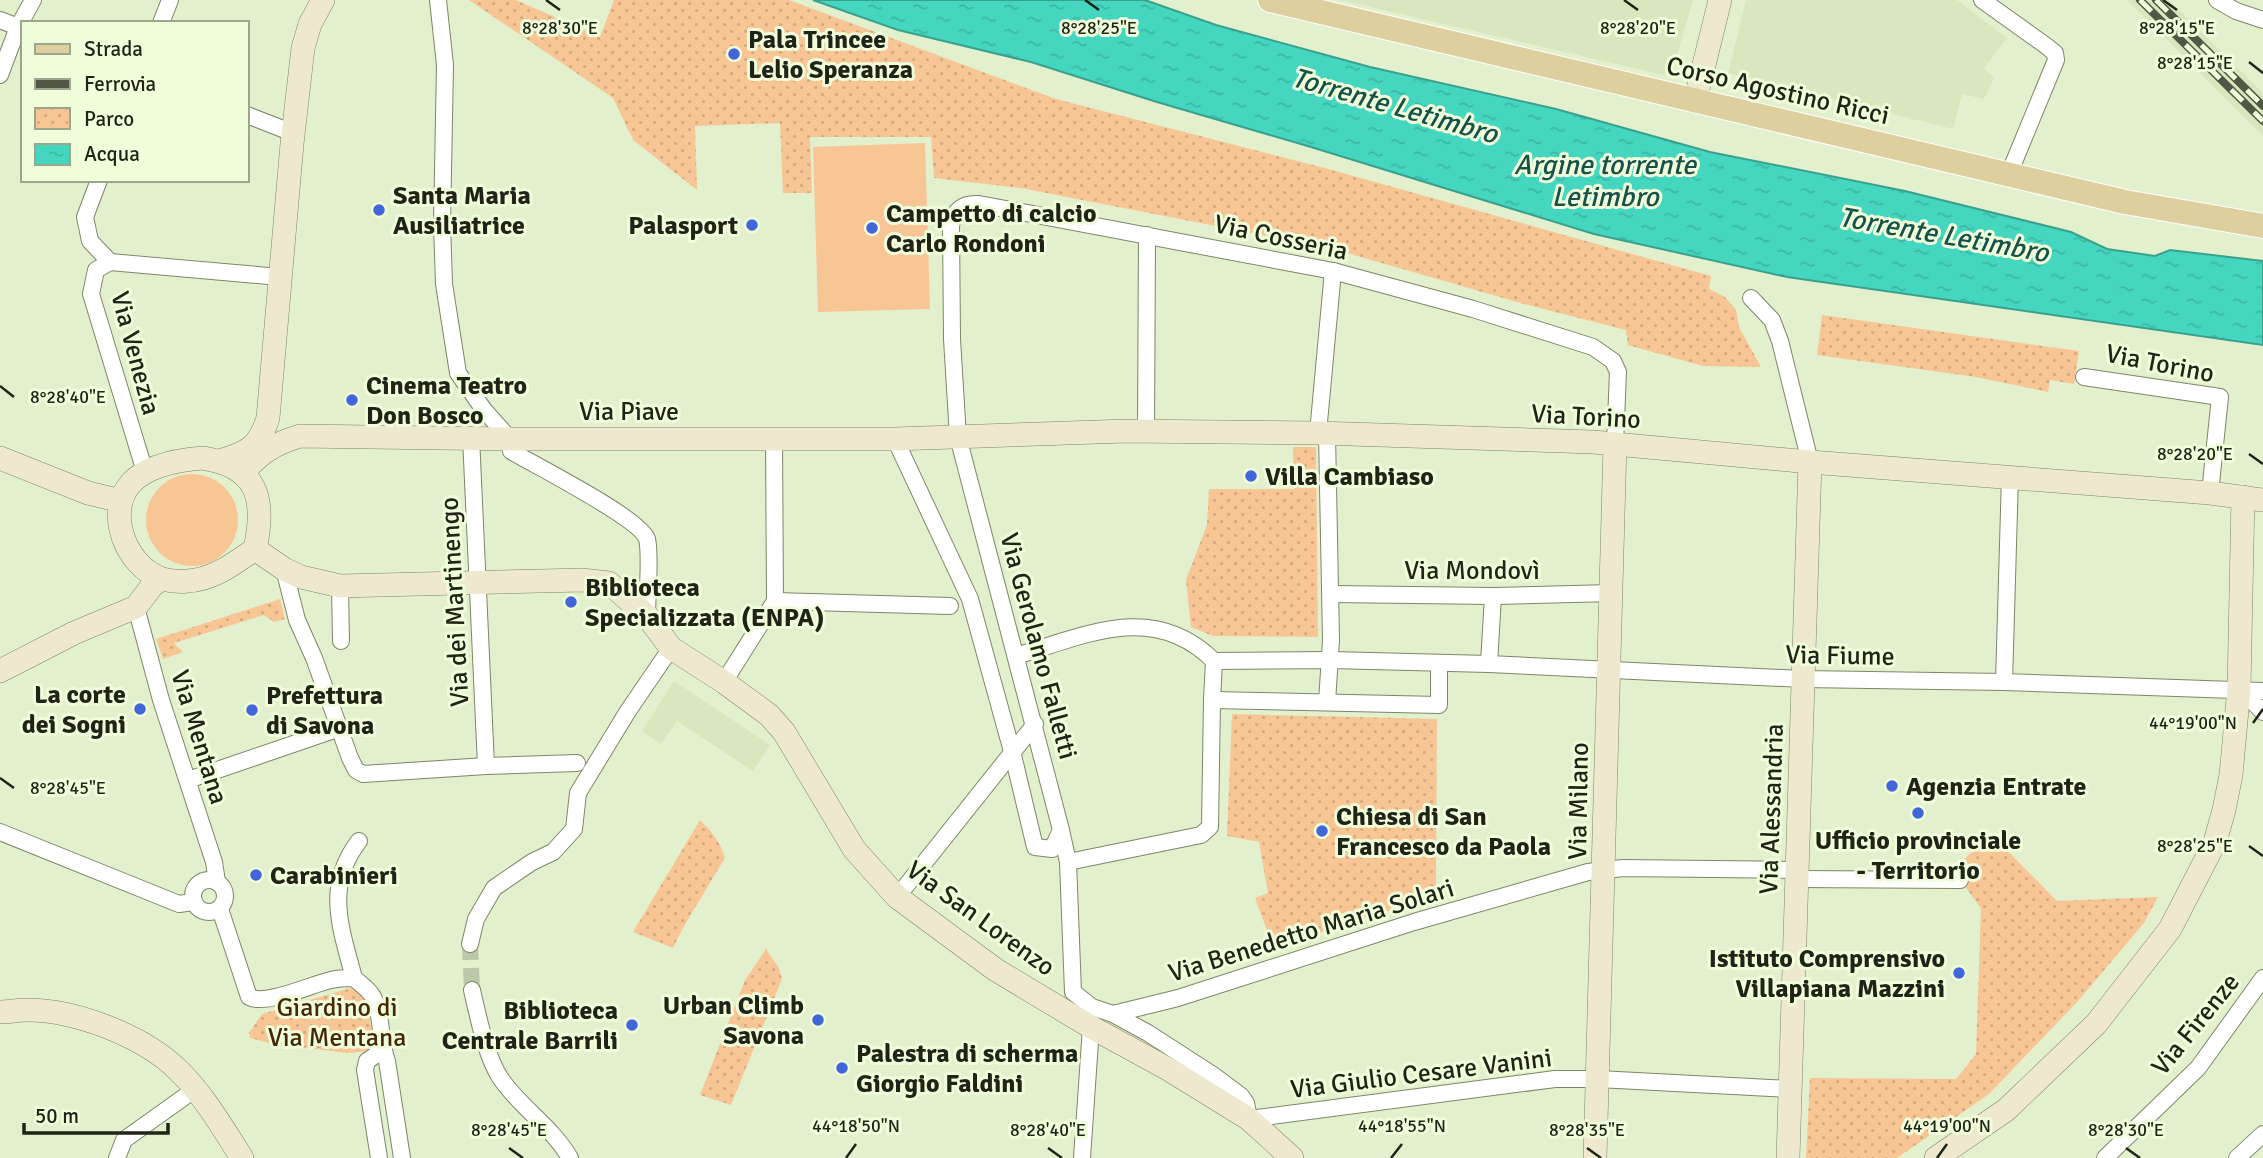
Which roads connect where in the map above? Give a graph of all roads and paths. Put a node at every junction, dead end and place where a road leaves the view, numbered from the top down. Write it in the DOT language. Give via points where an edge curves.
graph roads {
  1 [pos="33,0"];
  2 [pos="170,0"];
  3 [pos="323,0"];
  4 [pos="438,0"];
  5 [pos="1720,0"];
  6 [pos="1982,0"];
  7 [pos="2217,0"];
  8 [pos="1276,1"];
  9 [pos="0,20"];
  10 [pos="2263,20"];
  11 [pos="23,21"];
  12 [pos="162,21"];
  13 [pos="20,28"];
  14 [pos="0,75"];
  15 [pos="1695,101"];
  16 [pos="248,115"];
  17 [pos="293,133"];
  18 [pos="2009,174"];
  19 [pos="98,182"];
  20 [pos="2263,226"];
  21 [pos="951,235"];
  22 [pos="1147,235"];
  23 [pos="110,262"];
  24 [pos="1333,271"];
  25 [pos="280,277"];
  26 [pos="1751,298"];
  27 [pos="2084,377"];
  28 [pos="268,418"];
  29 [pos="1146,432"];
  30 [pos="1322,434"];
  31 [pos="300,436"];
  32 [pos="471,437"];
  33 [pos="958,437"];
  34 [pos="774,438"];
  35 [pos="510,439"];
  36 [pos="895,439"];
  37 [pos="1615,444"];
  38 [pos="0,458"];
  39 [pos="219,461"];
  40 [pos="1810,462"];
  41 [pos="145,472"];
  42 [pos="242,473"];
  43 [pos="2010,476"];
  44 [pos="2210,493"];
  45 [pos="2253,498"];
  46 [pos="121,501"];
  47 [pos="255,548"];
  48 [pos="284,569"];
  49 [pos="161,579"];
  50 [pos="476,582"];
  51 [pos="340,586"];
  52 [pos="1612,593"];
  53 [pos="1331,594"];
  54 [pos="1493,596"];
  55 [pos="775,601"];
  56 [pos="950,606"];
  57 [pos="136,607"];
  58 [pos="648,616"];
  59 [pos="341,641"];
  60 [pos="671,649"];
  61 [pos="1016,656"];
  62 [pos="1331,660"];
  63 [pos="1214,661"];
  64 [pos="1439,664"];
  65 [pos="1489,664"];
  66 [pos="1608,670"];
  67 [pos="0,671"];
  68 [pos="1803,679"];
  69 [pos="724,682"];
  70 [pos="2004,682"];
  71 [pos="2239,688"];
  72 [pos="2263,691"];
  73 [pos="1212,700"];
  74 [pos="1327,702"];
  75 [pos="2263,712"];
  76 [pos="1035,724"];
  77 [pos="340,728"];
  78 [pos="1013,755"];
  79 [pos="577,763"];
  80 [pos="486,766"];
  81 [pos="188,780"];
  82 [pos="1061,830"];
  83 [pos="0,832"];
  84 [pos="359,841"];
  85 [pos="1068,862"];
  86 [pos="1604,870"];
  87 [pos="1797,874"];
  88 [pos="1960,880"];
  89 [pos="217,882"];
  90 [pos="897,897"];
  91 [pos="193,902"];
  92 [pos="220,909"];
  93 [pos="470,944"];
  94 [pos="354,978"];
  95 [pos="2263,978"];
  96 [pos="472,990"];
  97 [pos="0,1013"];
  98 [pos="1113,1014"];
  99 [pos="1091,1027"];
  100 [pos="383,1050"];
  101 [pos="1598,1079"];
  102 [pos="1790,1089"];
  103 [pos="194,1090"];
  104 [pos="1250,1119"];
  105 [pos="2263,1134"];
  106 [pos="1287,1156"];
  107 [pos="117,1158"];
  108 [pos="242,1158"];
  109 [pos="379,1158"];
  110 [pos="402,1158"];
  111 [pos="570,1158"];
  112 [pos="1082,1158"];
  113 [pos="1595,1158"];
  114 [pos="1788,1158"];
  115 [pos="1936,1158"];
  116 [pos="2105,1158"];
  117 [pos="2237,1158"];
  1 -- 11 [label="street"];
  2 -- 12 [label="street"];
  3 -- 17 [label="street" via="305,36"];
  4 -- 35 [label="street" via="445,65 444,284 458,373"];
  5 -- 15 [label="street"];
  6 -- 18 [label="street" via="2054,53 2056,60"];
  7 -- 10 [label="street"];
  8 -- 15 [label="main road, Corso Agostino Ricci"];
  9 -- 13 [label="street"];
  13 -- 14 [label="street"];
  15 -- 18 [label="main road, Corso Agostino Ricci"];
  16 -- 17 [label="street"];
  17 -- 25 [label="street"];
  18 -- 20 [label="main road, Corso Agostino Ricci" via="2125,202"];
  19 -- 23 [label="street, Via Venezia" via="85,217 90,241"];
  21 -- 22 [label="street, Via Cosseria" via="955,213 972,203"];
  21 -- 33 [label="street, Via Gerolamo Falletti"];
  22 -- 24 [label="street, Via Cosseria"];
  22 -- 29 [label="street"];
  23 -- 25 [label="street"];
  23 -- 41 [label="street, Via Venezia" via="96,270 91,294"];
  24 -- 30 [label="street"];
  24 -- 37 [label="street, Via Cosseria" via="1593,347 1613,361 1618,372"];
  25 -- 28 [label="street"];
  26 -- 40 [label="street" via="1772,320 1780,341"];
  27 -- 44 [label="street, Via Torino" via="2220,397"];
  28 -- 31 [label="street, Via Piave"];
  28 -- 39 [label="street" via="260,440 250,450"];
  29 -- 30 [label="street, Via Torino"];
  29 -- 33 [label="street, Via Torino"];
  30 -- 37 [label="street, Via Torino"];
  30 -- 53 [label="street"];
  31 -- 32 [label="street, Via Piave"];
  31 -- 42 [label="street, Via Piave" via="268,449"];
  32 -- 35 [label="street, Via Piave"];
  32 -- 50 [label="street, Via dei Martinengo"];
  33 -- 36 [label="street, Via Piave"];
  33 -- 61 [label="street, Via Gerolamo Falletti"];
  34 -- 35 [label="street, Via Piave"];
  34 -- 36 [label="street, Via Piave"];
  34 -- 55 [label="street"];
  35 -- 58 [label="street" via="511,451 636,525 647,538"];
  36 -- 78 [label="street" via="970,599"];
  37 -- 40 [label="street, Via Torino"];
  37 -- 52 [label="street, Via Milano"];
  38 -- 46 [label="street" via="88,493"];
  39 -- 41 [label="street" via="186,459"];
  39 -- 42 [label="street"];
  40 -- 43 [label="street, Via Torino"];
  40 -- 68 [label="street, Via Alessandria"];
  41 -- 46 [label="street"];
  42 -- 47 [label="street" via="258,496 260,524"];
  43 -- 44 [label="street, Via Torino"];
  43 -- 70 [label="street"];
  44 -- 45 [label="street, Via Torino"];
  45 -- 71 [label="street"];
  46 -- 49 [label="street" via="119,522 126,546 140,565"];
  47 -- 48 [label="street, Via San Lorenzo"];
  47 -- 49 [label="street" via="226,570 189,581"];
  48 -- 51 [label="street, Via San Lorenzo"];
  48 -- 77 [label="street" via="297,620"];
  49 -- 57 [label="street"];
  50 -- 51 [label="street, Via San Lorenzo"];
  50 -- 58 [label="street, Via San Lorenzo" via="609,583"];
  50 -- 80 [label="street, Via dei Martinengo"];
  51 -- 59 [label="street"];
  52 -- 54 [label="street, Via Mondovì"];
  52 -- 66 [label="street, Via Milano"];
  53 -- 54 [label="street, Via Mondovì"];
  53 -- 62 [label="street"];
  54 -- 65 [label="street"];
  55 -- 56 [label="street"];
  55 -- 69 [label="street"];
  57 -- 67 [label="street"];
  57 -- 81 [label="street, Via Mentana"];
  58 -- 60 [label="street, Via San Lorenzo"];
  60 -- 69 [label="street, Via San Lorenzo"];
  60 -- 93 [label="street" via="578,793 574,829 553,852 494,888 476,919"];
  61 -- 63 [label="street" via="1130,625 1185,638"];
  61 -- 76 [label="street, Via Gerolamo Falletti"];
  62 -- 63 [label="street, Via Fiume"];
  62 -- 64 [label="street, Via Fiume"];
  62 -- 74 [label="street"];
  63 -- 73 [label="street"];
  64 -- 65 [label="street, Via Fiume"];
  64 -- 74 [label="street" via="1439,705"];
  65 -- 66 [label="street, Via Fiume"];
  66 -- 68 [label="street, Via Fiume"];
  66 -- 86 [label="street, Via Milano"];
  68 -- 70 [label="street, Via Fiume"];
  68 -- 87 [label="street, Via Alessandria"];
  69 -- 90 [label="street, Via San Lorenzo" via="784,732 854,849"];
  70 -- 71 [label="street, Via Fiume"];
  71 -- 72 [label="street, Via Fiume"];
  71 -- 75 [label="street"];
  71 -- 115 [label="street" via="2231,775 2215,842 2170,929 2096,1024 2006,1110"];
  73 -- 74 [label="street"];
  73 -- 85 [label="street" via="1210,827 1201,835"];
  76 -- 78 [label="street"];
  76 -- 82 [label="street, Via Gerolamo Falletti"];
  77 -- 80 [label="street" via="350,758 363,774"];
  77 -- 81 [label="street"];
  78 -- 82 [label="street" via="1035,847 1052,849"];
  78 -- 90 [label="street"];
  79 -- 80 [label="street"];
  81 -- 89 [label="street, Via Mentana"];
  82 -- 85 [label="street, Via Gerolamo Falletti"];
  83 -- 91 [label="street" via="179,904"];
  84 -- 94 [label="street" via="342,867 337,897"];
  85 -- 98 [label="street, Via San Lorenzo" via="1073,992 1092,1007"];
  86 -- 87 [label="street, Via Benedetto Maria Solari"];
  86 -- 98 [label="street, Via Benedetto Maria Solari" via="1414,922 1178,998"];
  86 -- 101 [label="street, Via Milano"];
  87 -- 88 [label="street, Via Benedetto Maria Solari"];
  87 -- 102 [label="street, Via Alessandria"];
  89 -- 91 [label="street" via="198,884"];
  89 -- 92 [label="street" via="225,894"];
  90 -- 99 [label="street, Via San Lorenzo" via="996,970"];
  91 -- 92 [label="street" via="205,912"];
  92 -- 94 [label="street" via="249,997 273,998 335,978"];
  94 -- 100 [label="street" via="376,1003"];
  95 -- 116 [label="street, Via Firenze" via="2198,1068"];
  96 -- 111 [label="street" via="480,1030 501,1078"];
  97 -- 103 [label="street" via="28,1010 68,1015 124,1034 179,1071"];
  98 -- 104 [label="street, Via San Lorenzo" via="1181,1053 1241,1096"];
  99 -- 104 [label="street, Via San Lorenzo"];
  99 -- 112 [label="street"];
  100 -- 109 [label="street" via="367,1061 365,1070"];
  100 -- 110 [label="street"];
  101 -- 102 [label="street, Via Giulio Cesare Vanini"];
  101 -- 104 [label="street, Via Giulio Cesare Vanini" via="1555,1079"];
  101 -- 113 [label="street, Via Milano"];
  102 -- 114 [label="street, Via Alessandria"];
  103 -- 107 [label="street" via="124,1140"];
  103 -- 108 [label="street"];
  104 -- 106 [label="street, Via San Lorenzo"];
  105 -- 117 [label="street"];
}
